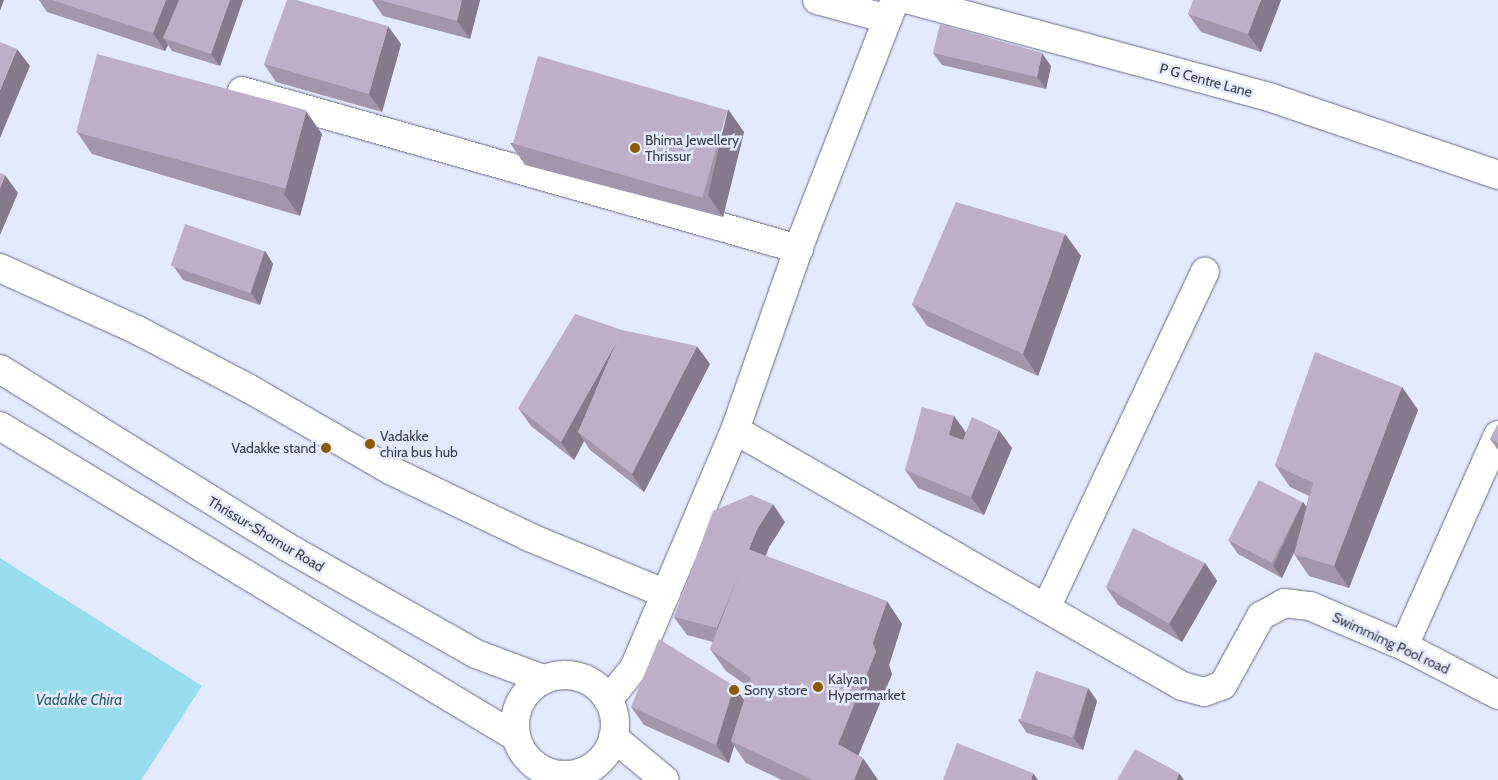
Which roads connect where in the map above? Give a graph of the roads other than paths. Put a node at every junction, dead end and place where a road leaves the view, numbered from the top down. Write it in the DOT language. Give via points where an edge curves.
graph roads {
  1 [pos="818,0"];
  2 [pos="910,0"];
  3 [pos="891,10"];
  4 [pos="242,91"];
  5 [pos="1498,175"];
  6 [pos="799,249"];
  7 [pos="0,268"];
  8 [pos="1205,272"];
  9 [pos="0,369"];
  10 [pos="0,426"];
  11 [pos="734,430"];
  12 [pos="1498,435"];
  13 [pos="666,594"];
  14 [pos="1046,608"];
  15 [pos="1404,646"];
  16 [pos="543,679"];
  17 [pos="1498,695"];
  18 [pos="608,700"];
  19 [pos="516,737"];
  20 [pos="613,737"];
  21 [pos="570,777"];
  22 [pos="665,780"];
  1 -- 3 [label="street"];
  2 -- 5 [label="street, P G Centre Lane" via="1272,98"];
  3 -- 6 [label="street"];
  4 -- 6 [label="street"];
  6 -- 11 [label="street"];
  7 -- 13 [label="street" via="137,330 248,388 400,475 529,537"];
  8 -- 14 [label="street"];
  9 -- 16 [label="street, Thrissur-Shornur Road" via="287,547 476,654"];
  10 -- 19 [label="street"];
  11 -- 13 [label="street"];
  11 -- 14 [label="street, Swimmimg Pool road"];
  12 -- 15 [label="street"];
  13 -- 18 [label="street" via="634,668"];
  14 -- 15 [label="street, Swimmimg Pool road" via="1182,686 1204,692 1223,685 1261,616 1284,603 1310,606"];
  15 -- 17 [label="street, Swimmimg Pool road"];
  16 -- 18 [label="street" via="559,674 575,675 590,681"];
  16 -- 19 [label="street" via="529,689 519,703"];
  18 -- 20 [label="street" via="614,720"];
  19 -- 21 [label="street" via="534,765"];
  20 -- 21 [label="street" via="607,752 596,764"];
  20 -- 22 [label="street"];
}
